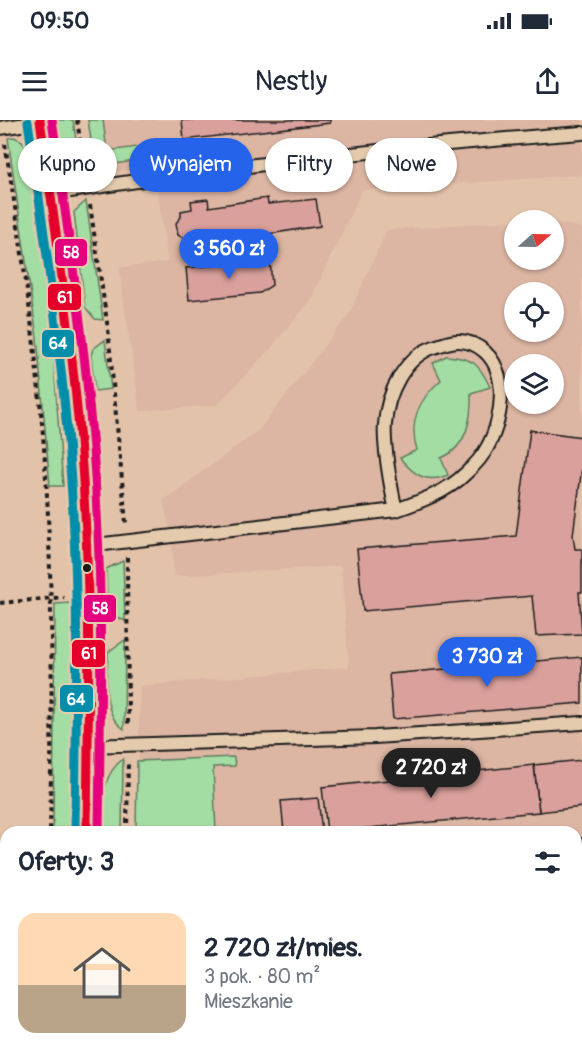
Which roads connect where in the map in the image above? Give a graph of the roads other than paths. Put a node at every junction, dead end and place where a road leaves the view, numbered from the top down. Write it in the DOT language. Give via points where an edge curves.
graph roads {
  1 [pos="40,121"];
  2 [pos="1,128"];
  3 [pos="582,133"];
  4 [pos="51,194"];
  5 [pos="396,510"];
  6 [pos="87,546"];
  7 [pos="582,723"];
  8 [pos="88,746"];
  9 [pos="87,826"];
  1 -- 2 [label="lane"];
  1 -- 4 [label="street"];
  3 -- 4 [label="lane" via="423,145 156,177"];
  4 -- 6 [label="street" via="74,370"];
  5 -- 5 [label="lane" via="425,499 464,476 488,447 499,417 502,390 494,363 476,345 457,339 428,349 403,369 385,424"];
  5 -- 6 [label="lane"];
  6 -- 8 [label="street"];
  7 -- 8 [label="lane" via="375,738"];
  8 -- 9 [label="street"];
}
